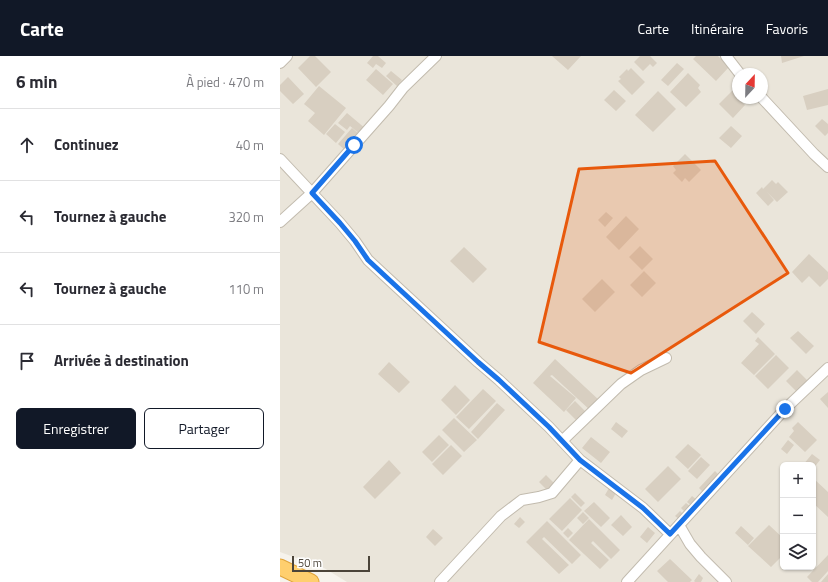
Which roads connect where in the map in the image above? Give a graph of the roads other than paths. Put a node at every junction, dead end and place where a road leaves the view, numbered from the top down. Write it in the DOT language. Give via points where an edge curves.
graph roads {
  1 [pos="287,56"];
  2 [pos="436,56"];
  3 [pos="726,56"];
  4 [pos="280,63"];
  5 [pos="735,68"];
  6 [pos="768,104"];
  7 [pos="280,159"];
  8 [pos="828,167"];
  9 [pos="312,193"];
  10 [pos="280,222"];
  11 [pos="666,358"];
  12 [pos="828,368"];
  13 [pos="562,441"];
  14 [pos="580,460"];
  15 [pos="679,525"];
  16 [pos="670,534"];
  17 [pos="280,567"];
  18 [pos="311,582"];
  19 [pos="440,582"];
  20 [pos="627,582"];
  21 [pos="726,582"];
  1 -- 4 [label="street"];
  2 -- 9 [label="street" via="403,88"];
  3 -- 5 [label="street"];
  6 -- 8 [label="street"];
  7 -- 9 [label="street"];
  9 -- 10 [label="street"];
  9 -- 13 [label="street" via="378,270"];
  11 -- 13 [label="street" via="640,370 620,384"];
  12 -- 15 [label="street" via="785,409"];
  13 -- 14 [label="street"];
  14 -- 16 [label="street" via="643,508"];
  14 -- 19 [label="street" via="552,493 522,500 501,516"];
  15 -- 16 [label="street"];
  15 -- 21 [label="street" via="694,548"];
  16 -- 20 [label="street"];
  17 -- 18 [label="highway"];
}
